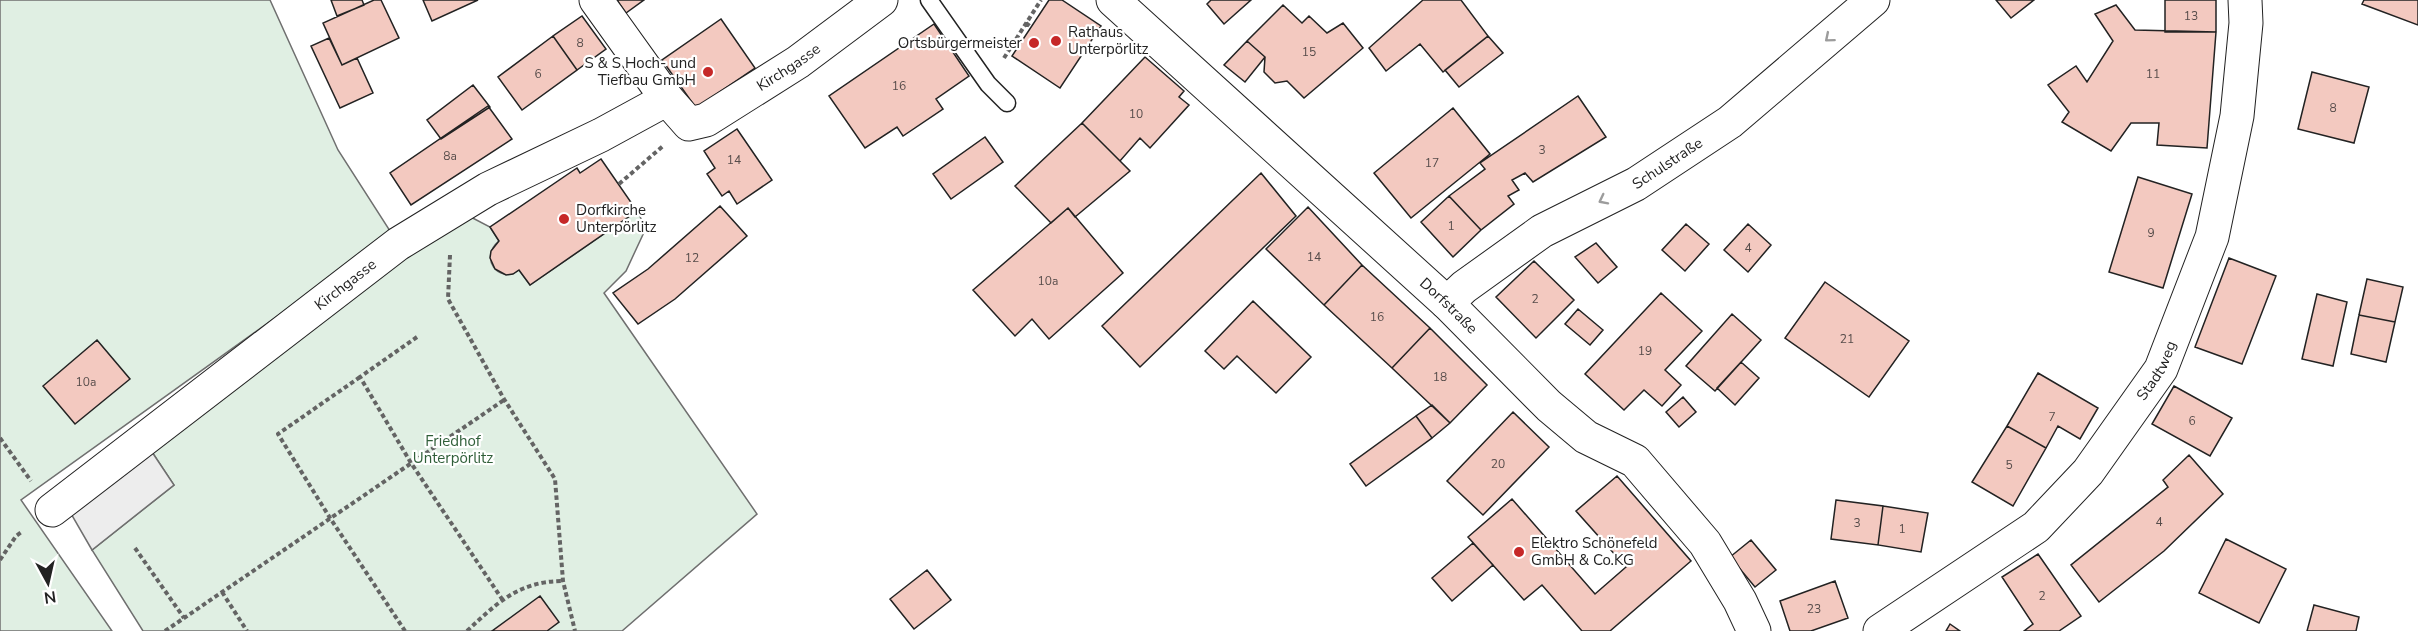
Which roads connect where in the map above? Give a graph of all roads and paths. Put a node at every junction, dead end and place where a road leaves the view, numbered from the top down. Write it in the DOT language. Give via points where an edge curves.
graph roads {
  1 [pos="596,0"];
  2 [pos="881,0"];
  3 [pos="929,0"];
  4 [pos="1041,0"];
  5 [pos="1113,0"];
  6 [pos="1873,0"];
  7 [pos="2245,0"];
  8 [pos="1026,23"];
  9 [pos="1031,27"];
  10 [pos="988,84"];
  11 [pos="667,99"];
  12 [pos="1007,103"];
  13 [pos="689,124"];
  14 [pos="619,184"];
  15 [pos="452,250"];
  16 [pos="1447,303"];
  17 [pos="417,337"];
  18 [pos="360,377"];
  19 [pos="504,399"];
  20 [pos="0,438"];
  21 [pos="411,463"];
  22 [pos="52,510"];
  23 [pos="330,518"];
  24 [pos="135,548"];
  25 [pos="563,581"];
  26 [pos="222,592"];
  27 [pos="502,599"];
  28 [pos="184,618"];
  29 [pos="165,631"];
  30 [pos="247,631"];
  31 [pos="405,631"];
  32 [pos="467,631"];
  33 [pos="575,631"];
  34 [pos="1755,631"];
  35 [pos="1880,631"];
  1 -- 11 [label="street"];
  2 -- 13 [label="street, Kirchgasse" via="798,62 706,120"];
  3 -- 10 [label="lane"];
  4 -- 8 [label="path"];
  5 -- 16 [label="street, Dorfstraße"];
  6 -- 16 [label="street, Schulstraße, one-way" via="1730,122 1636,184 1542,231"];
  7 -- 35 [label="street, Stadtweg" via="2236,116 2212,237 2161,369 2088,472 2036,527"];
  8 -- 9 [label="path"];
  8 -- 10 [label="path"];
  10 -- 12 [label="lane"];
  11 -- 13 [label="street"];
  11 -- 22 [label="street, Kirchgasse" via="488,189 398,244"];
  13 -- 14 [label="path"];
  15 -- 19 [label="path" via="448,299"];
  16 -- 34 [label="street, Dorfstraße" via="1549,406 1586,437 1635,461 1705,543"];
  17 -- 18 [label="path"];
  18 -- 21 [label="path"];
  18 -- 23 [label="path" via="278,434"];
  19 -- 21 [label="path"];
  19 -- 25 [label="path" via="555,479"];
  20 -- 22 [label="path"];
  21 -- 23 [label="path"];
  21 -- 27 [label="path"];
  23 -- 26 [label="path"];
  23 -- 31 [label="path"];
  24 -- 28 [label="path"];
  25 -- 27 [label="path" via="542,581"];
  25 -- 33 [label="path"];
  26 -- 28 [label="path"];
  26 -- 30 [label="path"];
  27 -- 32 [label="path"];
  28 -- 29 [label="path"];
}
